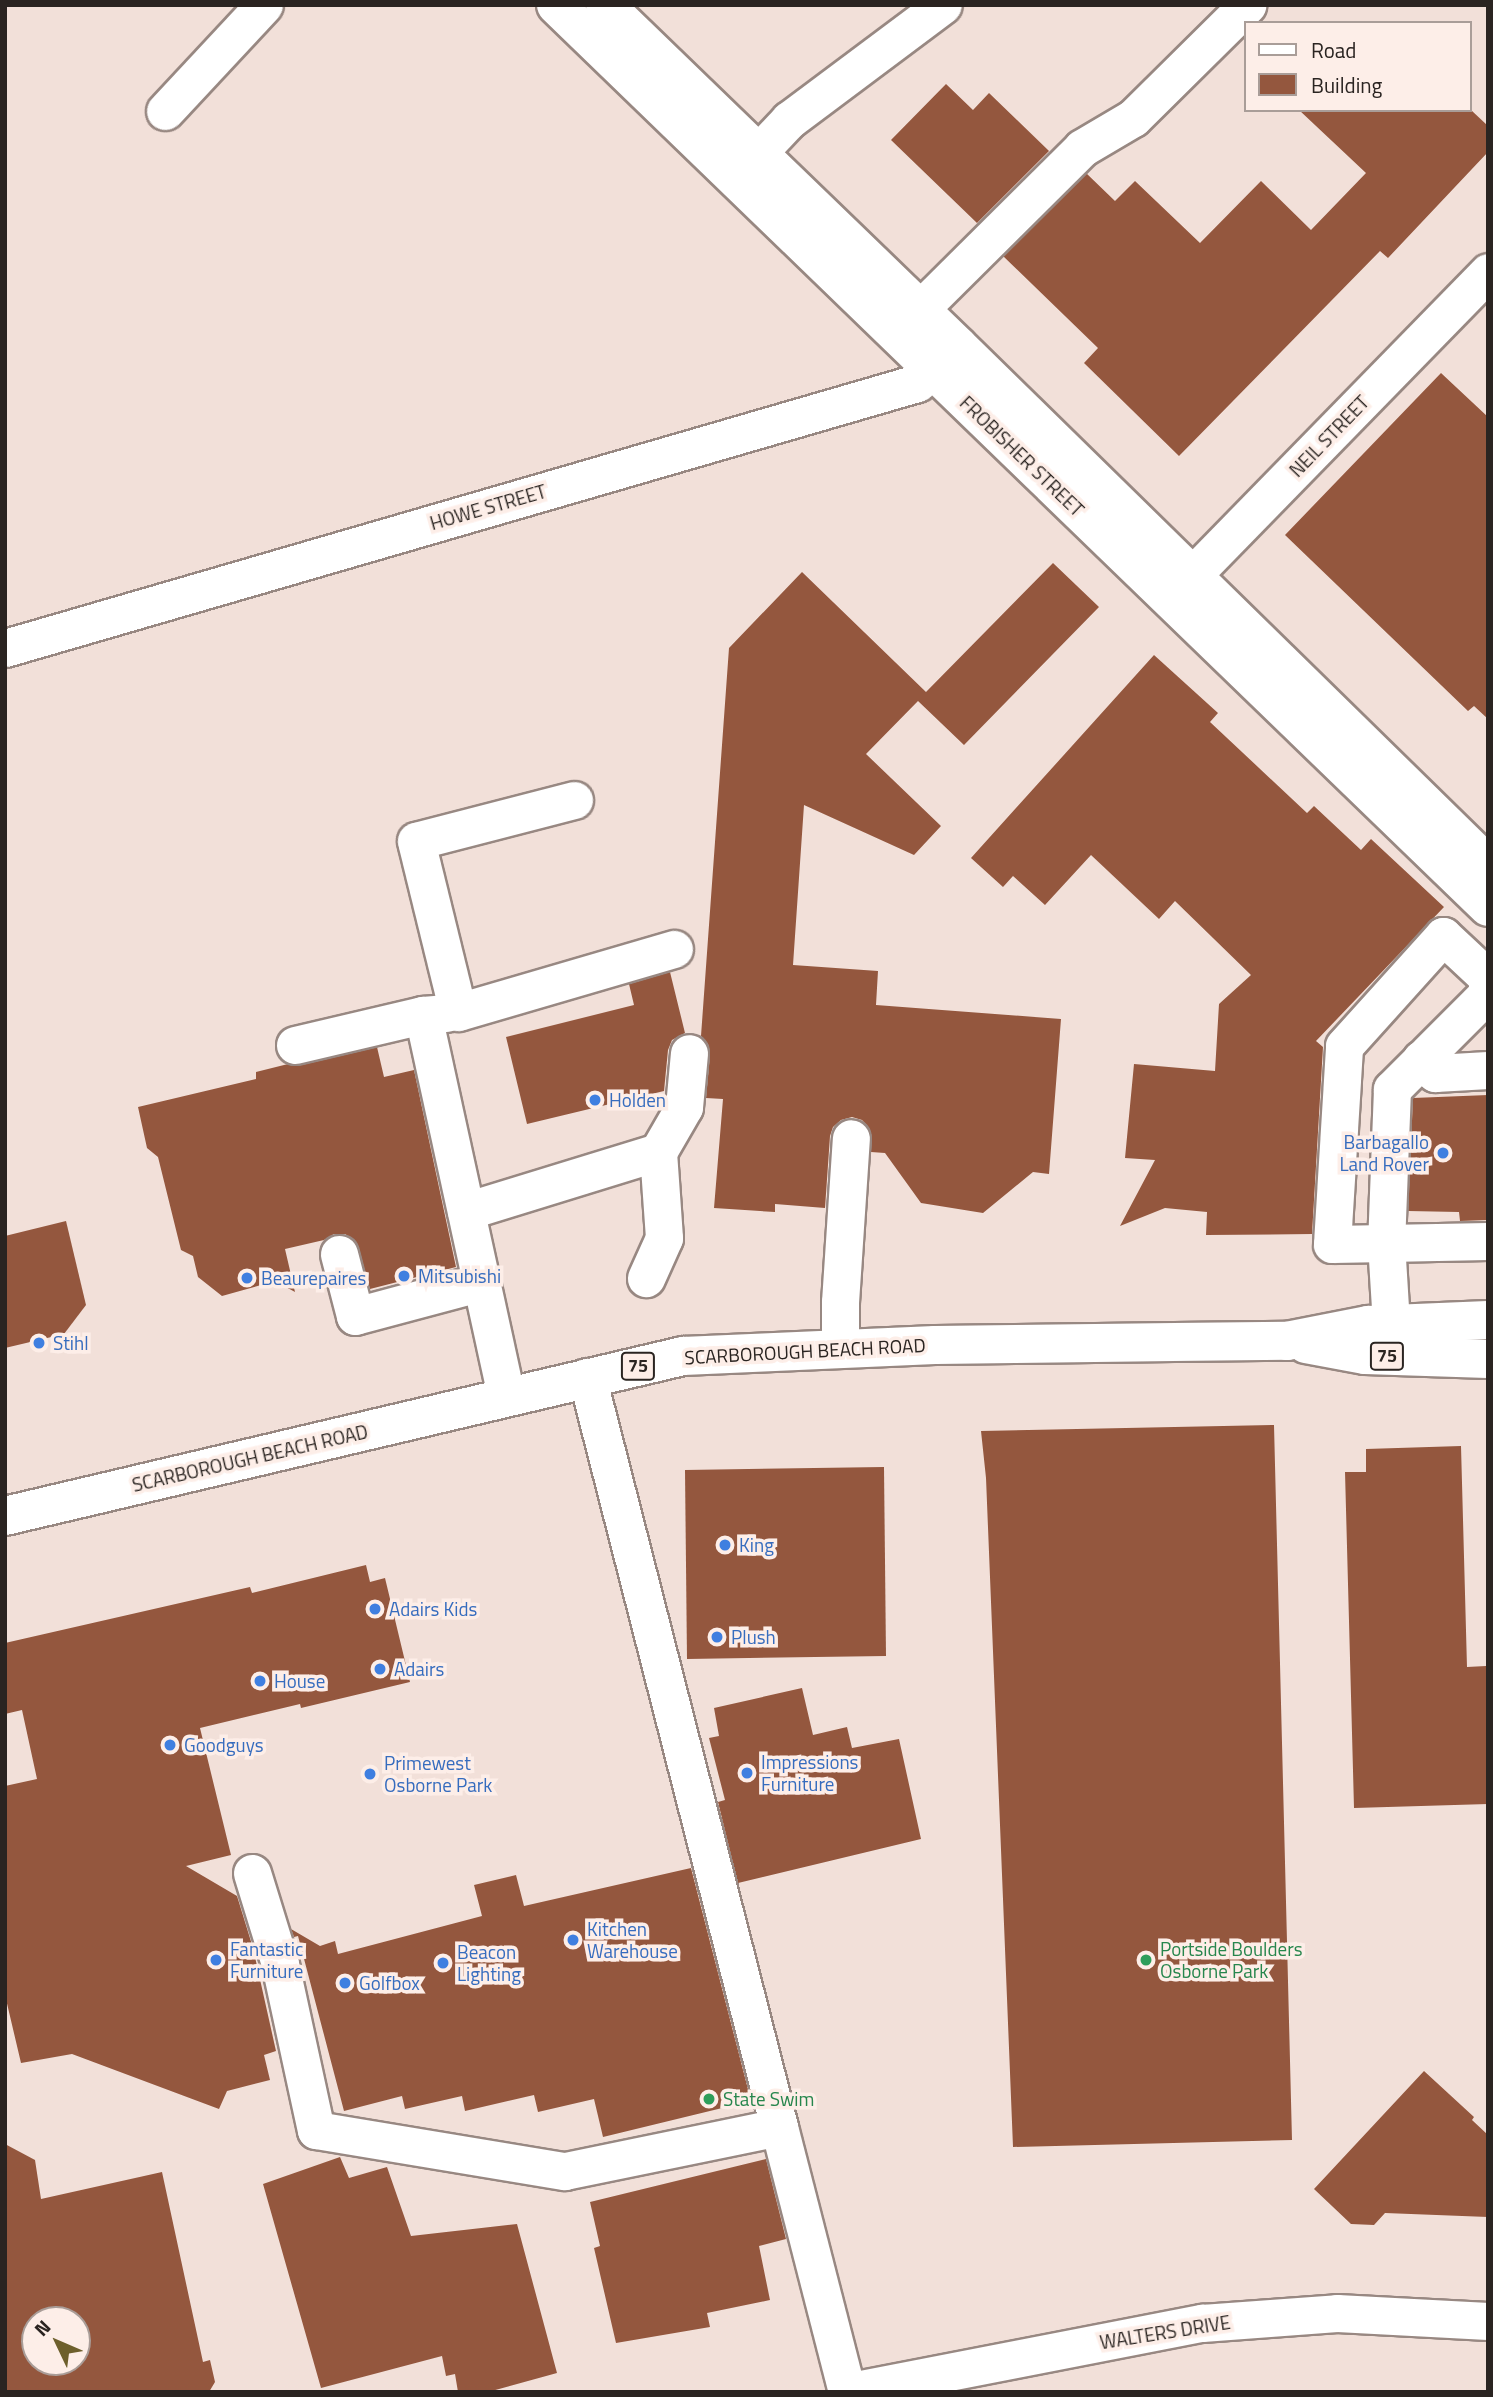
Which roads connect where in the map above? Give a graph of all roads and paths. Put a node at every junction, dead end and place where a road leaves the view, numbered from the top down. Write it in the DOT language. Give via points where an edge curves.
graph roads {
  1 [pos="264,5"];
  2 [pos="556,5"];
  3 [pos="605,5"];
  4 [pos="943,5"];
  5 [pos="1247,5"];
  6 [pos="165,111"];
  7 [pos="747,164"];
  8 [pos="1488,272"];
  9 [pos="920,309"];
  10 [pos="946,358"];
  11 [pos="1181,587"];
  12 [pos="5,648"];
  13 [pos="574,800"];
  14 [pos="1488,865"];
  15 [pos="1488,906"];
  16 [pos="674,949"];
  17 [pos="1487,992"];
  18 [pos="458,1012"];
  19 [pos="423,1015"];
  20 [pos="295,1045"];
  21 [pos="1344,1046"];
  22 [pos="689,1053"];
  23 [pos="1421,1059"];
  24 [pos="1488,1070"];
  25 [pos="1392,1089"];
  26 [pos="851,1138"];
  27 [pos="657,1153"];
  28 [pos="466,1211"];
  29 [pos="1488,1241"];
  30 [pos="1386,1243"];
  31 [pos="339,1254"];
  32 [pos="646,1278"];
  33 [pos="482,1282"];
  34 [pos="1488,1320"];
  35 [pos="1391,1324"];
  36 [pos="1287,1340"];
  37 [pos="840,1348"];
  38 [pos="1488,1359"];
  39 [pos="587,1377"];
  40 [pos="506,1396"];
  41 [pos="5,1516"];
  42 [pos="251,1872"];
  43 [pos="779,2127"];
  44 [pos="1488,2321"];
  45 [pos="847,2392"];
  1 -- 6 [label="street"];
  2 -- 7 [label="main road, FROBISHER STREET"];
  3 -- 7 [label="main road, FROBISHER STREET"];
  4 -- 7 [label="street" via="789,120"];
  5 -- 9 [label="street" via="1133,118 1082,148"];
  7 -- 9 [label="main road, FROBISHER STREET"];
  7 -- 10 [label="main road, FROBISHER STREET"];
  8 -- 11 [label="street, NEIL STREET"];
  9 -- 10 [label="main road, FROBISHER STREET"];
  10 -- 11 [label="main road, FROBISHER STREET"];
  10 -- 12 [label="street, HOWE STREET" via="917,383"];
  11 -- 14 [label="main road, FROBISHER STREET"];
  11 -- 15 [label="main road, FROBISHER STREET"];
  13 -- 18 [label="street" via="416,841"];
  16 -- 18 [label="street"];
  17 -- 21 [label="street" via="1487,977 1443,936"];
  17 -- 23 [label="street"];
  18 -- 19 [label="street"];
  19 -- 20 [label="street"];
  19 -- 28 [label="street"];
  21 -- 25 [label="street"];
  21 -- 30 [label="street" via="1332,1244"];
  22 -- 27 [label="street" via="684,1107"];
  23 -- 24 [label="street" via="1436,1073"];
  23 -- 25 [label="street"];
  25 -- 30 [label="street"];
  26 -- 37 [label="street"];
  27 -- 28 [label="street"];
  27 -- 32 [label="street" via="664,1238"];
  28 -- 33 [label="street"];
  29 -- 30 [label="street"];
  30 -- 35 [label="street"];
  31 -- 33 [label="street" via="355,1316"];
  33 -- 40 [label="street"];
  34 -- 35 [label="main road, SCARBOROUGH BEACH ROAD / 75"];
  35 -- 36 [label="main road, SCARBOROUGH BEACH ROAD / 75"];
  36 -- 37 [label="main road, SCARBOROUGH BEACH ROAD / 75"];
  36 -- 38 [label="main road, SCARBOROUGH BEACH ROAD / 75" via="1365,1356"];
  37 -- 39 [label="main road, SCARBOROUGH BEACH ROAD / 75" via="683,1356"];
  39 -- 40 [label="main road, SCARBOROUGH BEACH ROAD / 75"];
  39 -- 43 [label="street"];
  40 -- 41 [label="main road, SCARBOROUGH BEACH ROAD / 75"];
  42 -- 43 [label="street" via="280,1964 316,2130 565,2171"];
  43 -- 45 [label="street"];
  44 -- 45 [label="street, WALTERS DRIVE" via="1338,2313 1202,2323"];
}
